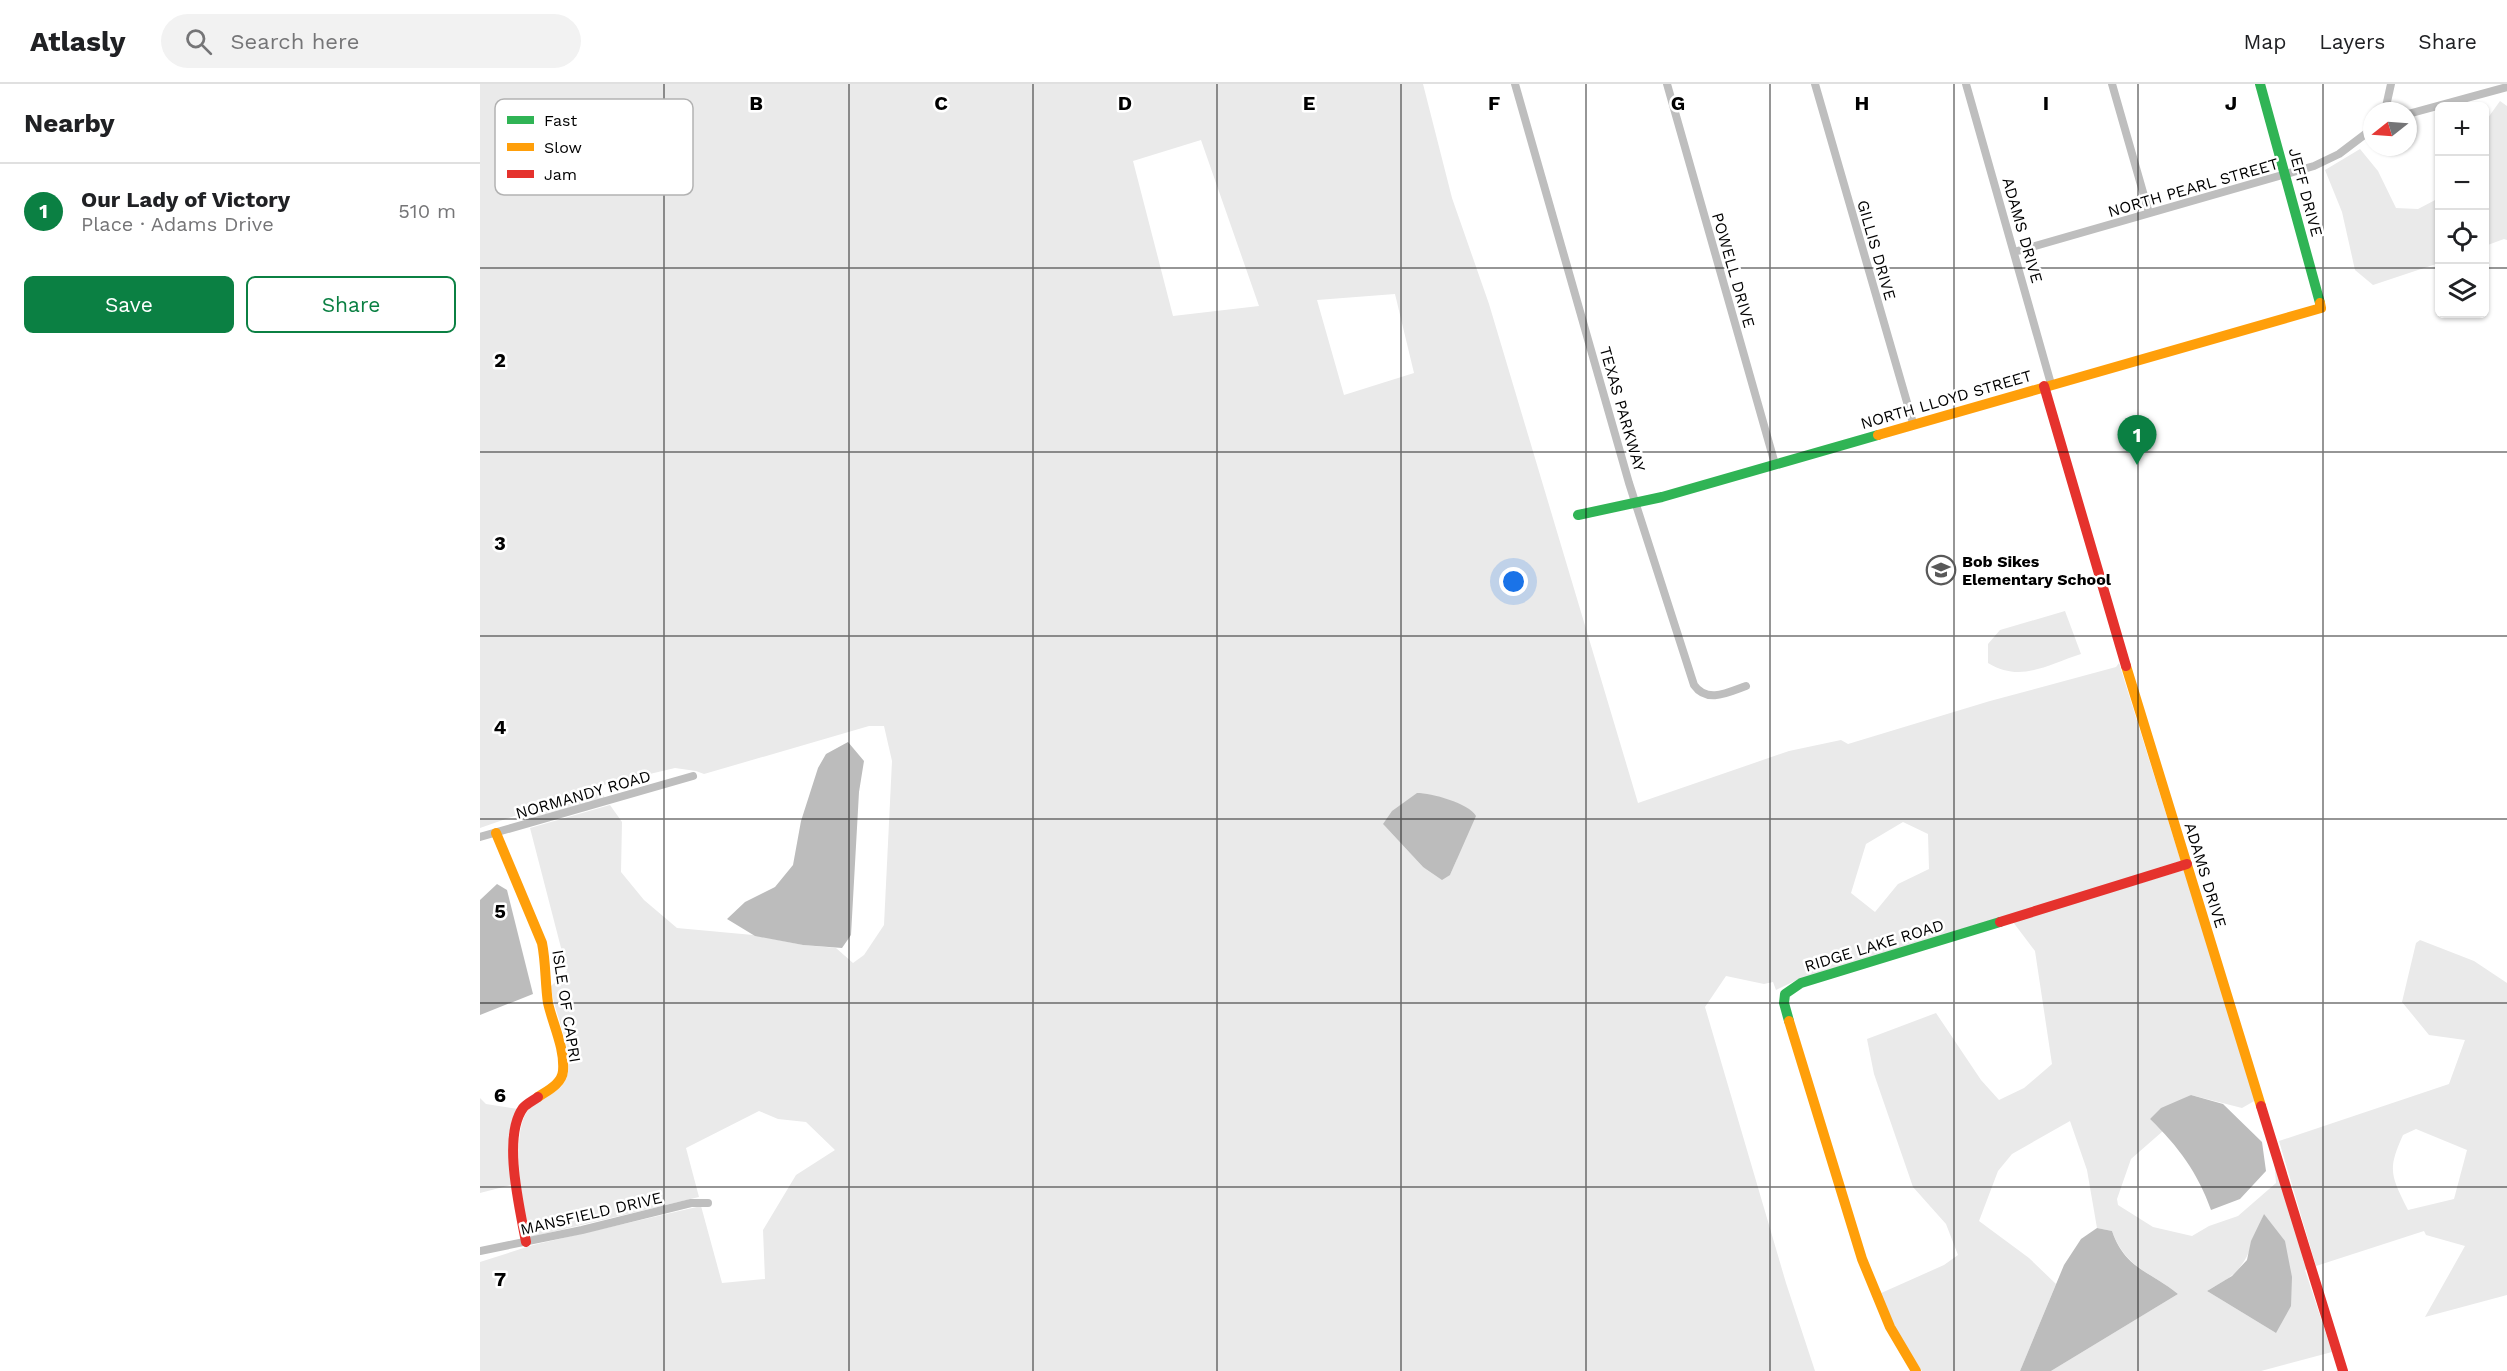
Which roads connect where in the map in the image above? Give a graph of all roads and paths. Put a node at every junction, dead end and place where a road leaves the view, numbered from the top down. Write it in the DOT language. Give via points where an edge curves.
graph roads {
  1 [pos="1515,84"];
  2 [pos="1667,84"];
  3 [pos="1815,84"];
  4 [pos="1966,84"];
  5 [pos="2112,84"];
  6 [pos="2260,84"];
  7 [pos="2391,84"];
  8 [pos="2507,87"];
  9 [pos="2387,102"];
  10 [pos="2417,112"];
  11 [pos="2363,135"];
  12 [pos="2286,175"];
  13 [pos="2149,213"];
  14 [pos="2014,252"];
  15 [pos="2321,308"];
  16 [pos="2048,385"];
  17 [pos="1913,423"];
  18 [pos="1775,464"];
  19 [pos="1637,502"];
  20 [pos="1578,515"];
  21 [pos="1746,686"];
  22 [pos="693,776"];
  23 [pos="496,833"];
  24 [pos="480,837"];
  25 [pos="2187,864"];
  26 [pos="708,1203"];
  27 [pos="526,1242"];
  28 [pos="480,1251"];
  29 [pos="1916,1371"];
  30 [pos="2343,1371"];
  1 -- 19 [label="street, TEXAS PARKWAY"];
  2 -- 18 [label="street, POWELL DRIVE"];
  3 -- 17 [label="street, GILLIS DRIVE"];
  4 -- 14 [label="street, ADAMS DRIVE"];
  5 -- 13 [label="street"];
  6 -- 12 [label="street, JEFF DRIVE"];
  7 -- 9 [label="street"];
  8 -- 10 [label="street"];
  11 -- 12 [label="street, NORTH PEARL STREET" via="2324,162"];
  12 -- 13 [label="street, NORTH PEARL STREET"];
  12 -- 15 [label="street, JEFF DRIVE"];
  13 -- 14 [label="street, NORTH PEARL STREET"];
  14 -- 16 [label="street, ADAMS DRIVE"];
  15 -- 16 [label="street, NORTH LLOYD STREET"];
  16 -- 17 [label="street, NORTH LLOYD STREET"];
  16 -- 25 [label="street, ADAMS DRIVE" via="2102,588"];
  17 -- 18 [label="street, NORTH LLOYD STREET"];
  18 -- 19 [label="street, NORTH LLOYD STREET"];
  19 -- 20 [label="street, NORTH LLOYD STREET"];
  19 -- 21 [label="street, TEXAS PARKWAY" via="1694,685 1712,696"];
  22 -- 23 [label="street, NORMANDY ROAD"];
  23 -- 24 [label="street, NORMANDY ROAD"];
  23 -- 27 [label="street, ISLE OF CAPRI" via="542,943 548,1002 562,1054 562,1076 557,1084 523,1108 513,1133 516,1187"];
  25 -- 29 [label="street, RIDGE LAKE ROAD" via="1801,983 1785,994 1804,1074 1868,1281 1895,1339"];
  25 -- 30 [label="street, ADAMS DRIVE"];
  26 -- 27 [label="street, MANSFIELD DRIVE" via="691,1203"];
  27 -- 28 [label="street, MANSFIELD DRIVE"];
}
